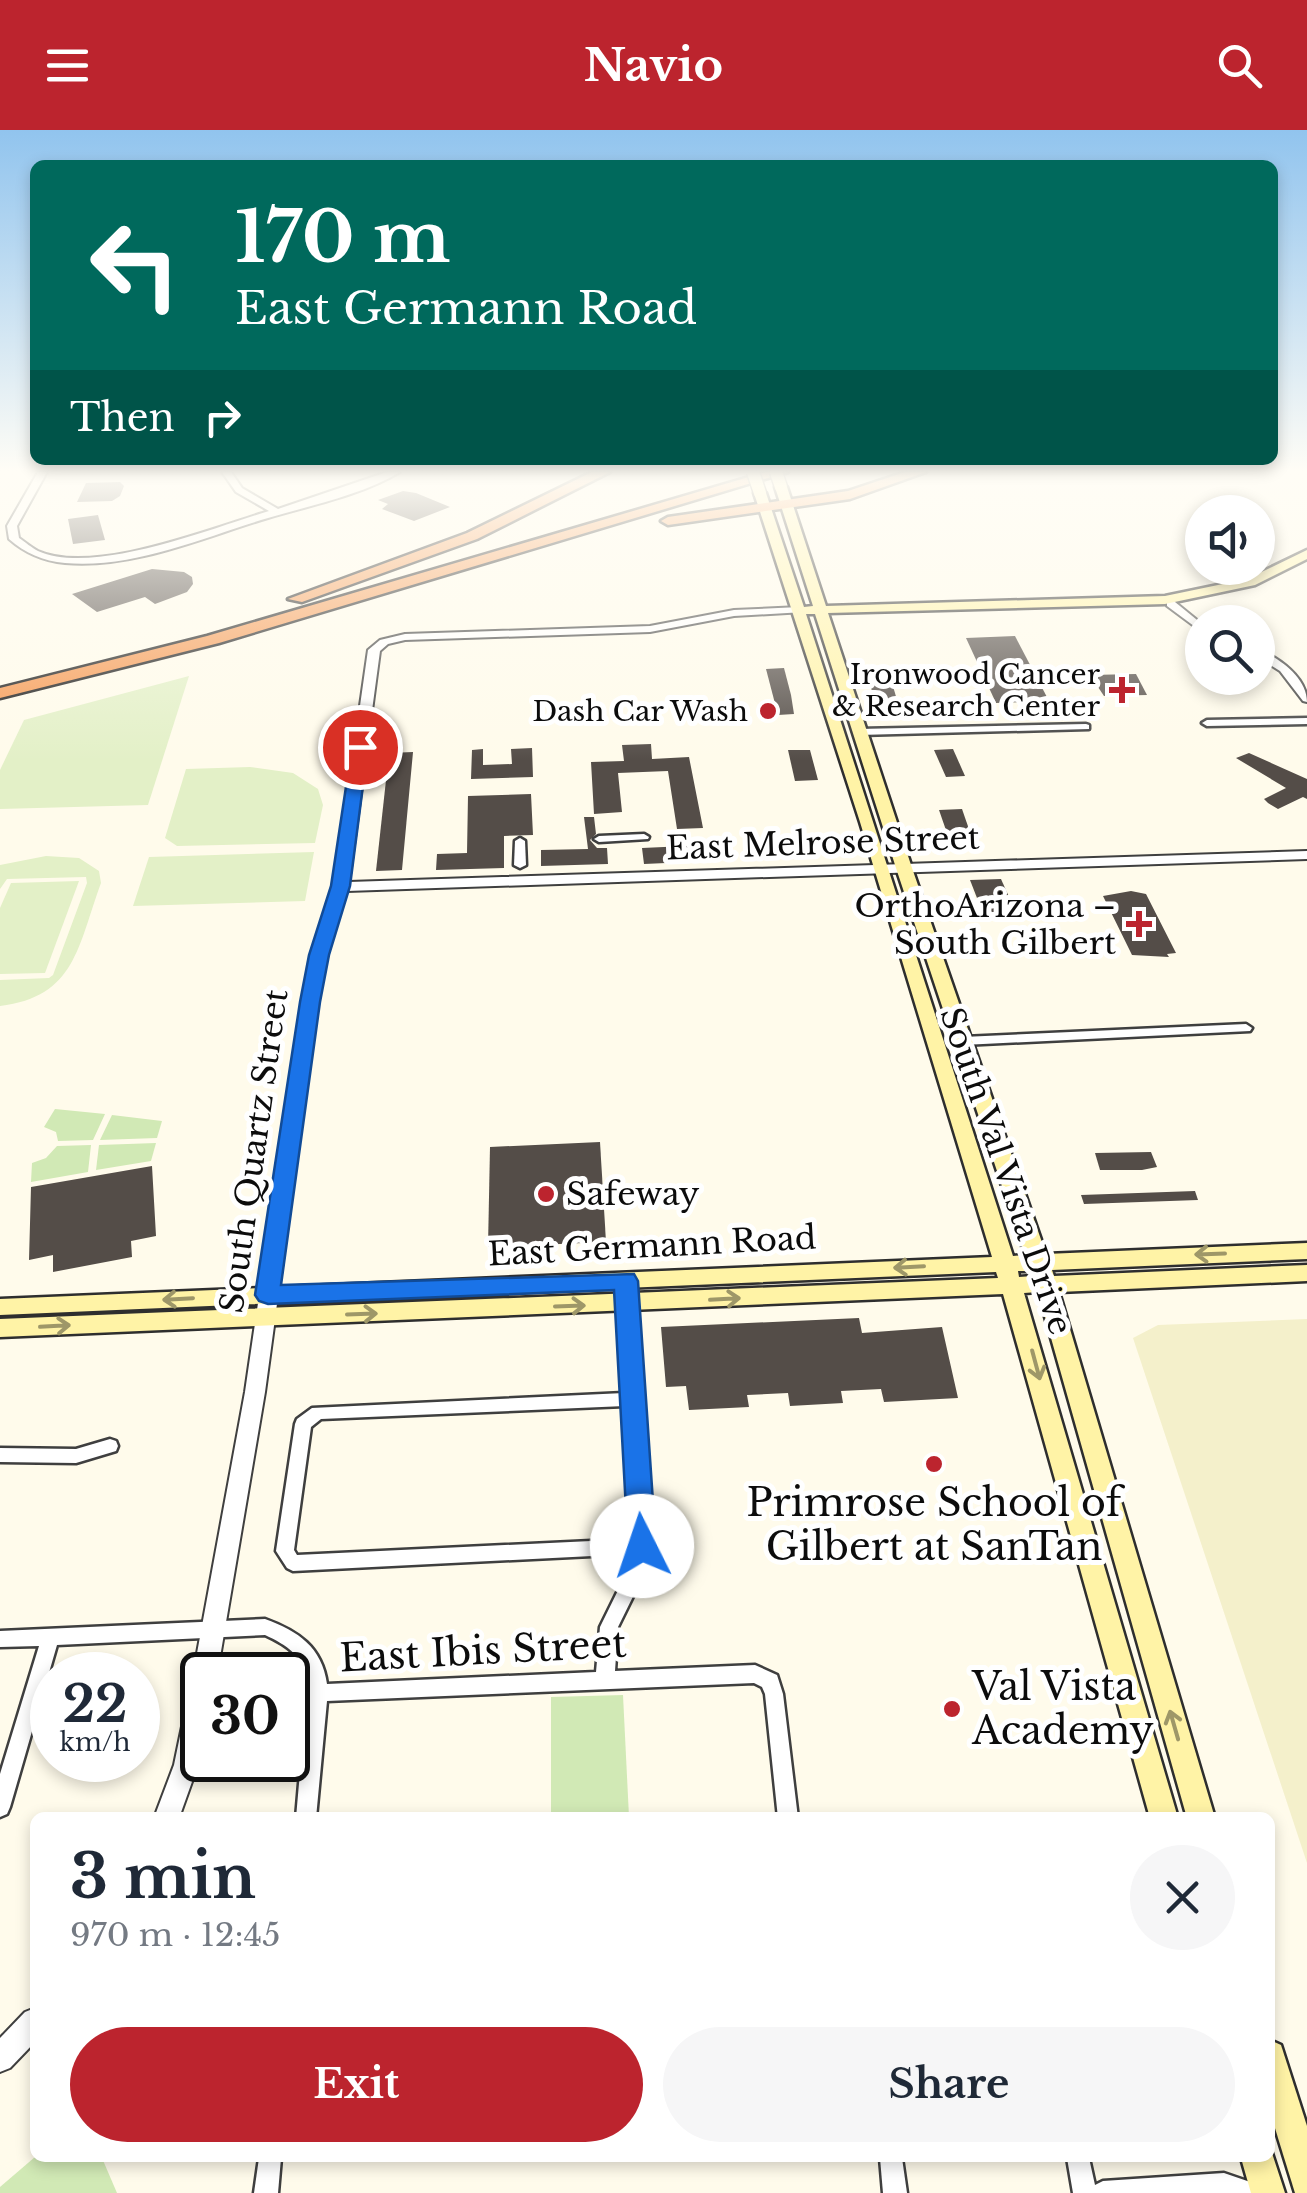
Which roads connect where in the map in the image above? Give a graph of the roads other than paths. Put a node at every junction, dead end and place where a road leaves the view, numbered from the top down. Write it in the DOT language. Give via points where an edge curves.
graph roads {
  1 [pos="385,568"];
  2 [pos="412,568"];
  3 [pos="462,568"];
  4 [pos="487,568"];
  5 [pos="786,568"];
  6 [pos="806,568"];
  7 [pos="1282,568"];
  8 [pos="1168,602"];
  9 [pos="820,612"];
  10 [pos="801,613"];
  11 [pos="1185,616"];
  12 [pos="245,617"];
  13 [pos="213,640"];
  14 [pos="1275,663"];
  15 [pos="0,677"];
  16 [pos="0,693"];
  17 [pos="1307,698"];
  18 [pos="1307,721"];
  19 [pos="1207,723"];
  20 [pos="1086,727"];
  21 [pos="839,732"];
  22 [pos="860,732"];
  23 [pos="644,837"];
  24 [pos="599,838"];
  25 [pos="520,841"];
  26 [pos="1307,855"];
  27 [pos="520,865"];
  28 [pos="883,868"];
  29 [pos="904,868"];
  30 [pos="340,886"];
  31 [pos="1246,1028"];
  32 [pos="963,1040"];
  33 [pos="937,1042"];
  34 [pos="1307,1251"];
  35 [pos="1039,1261"];
  36 [pos="1307,1273"];
  37 [pos="1010,1274"];
  38 [pos="1046,1285"];
  39 [pos="626,1292"];
  40 [pos="266,1306"];
  41 [pos="0,1307"];
  42 [pos="0,1328"];
  43 [pos="633,1399"];
  44 [pos="110,1446"];
  45 [pos="0,1455"];
  46 [pos="1118,1529"];
  47 [pos="1084,1533"];
  48 [pos="642,1546"];
  49 [pos="213,1630"];
  50 [pos="50,1638"];
  51 [pos="0,1640"];
  52 [pos="209,1652"];
  53 [pos="605,1679"];
  54 [pos="318,1694"];
  55 [pos="180,1781"];
  56 [pos="0,1807"];
  57 [pos="168,1812"];
  58 [pos="307,1812"];
  59 [pos="787,1812"];
  60 [pos="1163,1812"];
  61 [pos="1199,1812"];
  62 [pos="30,2027"];
  63 [pos="0,2058"];
  64 [pos="1275,2073"];
  65 [pos="270,2162"];
  66 [pos="892,2162"];
  67 [pos="1079,2162"];
  68 [pos="1259,2162"];
  69 [pos="1307,2182"];
  70 [pos="266,2193"];
  71 [pos="896,2193"];
  72 [pos="1084,2193"];
  73 [pos="1103,2193"];
  74 [pos="1251,2193"];
  75 [pos="1268,2193"];
  1 -- 12 [label="highway"];
  2 -- 12 [label="highway"];
  3 -- 13 [label="highway"];
  4 -- 13 [label="highway"];
  5 -- 10 [label="main road, South Val Vista Drive"];
  6 -- 9 [label="main road, South Val Vista Drive"];
  7 -- 8 [label="main road"];
  8 -- 9 [label="main road"];
  8 -- 9 [label="main road"];
  8 -- 11 [label="street"];
  9 -- 10 [label="main road"];
  9 -- 22 [label="main road, South Val Vista Drive"];
  10 -- 21 [label="main road, South Val Vista Drive"];
  10 -- 30 [label="street, South Quartz Street" via="650,630 384,642 374,650"];
  12 -- 15 [label="highway"];
  13 -- 16 [label="highway"];
  14 -- 17 [label="street"];
  18 -- 19 [label="street"];
  20 -- 22 [label="street"];
  21 -- 22 [label="main road"];
  21 -- 28 [label="main road, South Val Vista Drive"];
  22 -- 29 [label="main road, South Val Vista Drive"];
  23 -- 24 [label="street"];
  25 -- 27 [label="street"];
  26 -- 29 [label="street, East Melrose Street"];
  28 -- 29 [label="street, East Melrose Street"];
  28 -- 30 [label="street, East Melrose Street"];
  28 -- 33 [label="main road, South Val Vista Drive"];
  29 -- 32 [label="main road, South Val Vista Drive"];
  30 -- 40 [label="street, South Quartz Street" via="315,974"];
  31 -- 32 [label="street"];
  32 -- 33 [label="main road"];
  32 -- 35 [label="main road, South Val Vista Drive"];
  33 -- 37 [label="main road, South Val Vista Drive"];
  34 -- 35 [label="main road, East Germann Road, one-way"];
  35 -- 37 [label="main road, East Germann Road"];
  35 -- 38 [label="main road, South Val Vista Drive"];
  36 -- 38 [label="main road, East Germann Road"];
  37 -- 38 [label="main road, East Germann Road"];
  37 -- 39 [label="main road, East Germann Road"];
  37 -- 47 [label="main road, South Val Vista Drive, one-way"];
  38 -- 46 [label="main road, South Val Vista Drive"];
  39 -- 40 [label="main road, East Germann Road"];
  39 -- 43 [label="street"];
  40 -- 41 [label="main road, East Germann Road, one-way"];
  42 -- 40 [label="main road, East Germann Road, one-way"];
  40 -- 49 [label="street, South Quartz Street"];
  43 -- 48 [label="street"];
  43 -- 48 [label="street" via="318,1413 303,1424 284,1551 293,1563"];
  44 -- 45 [label="street" via="76,1456"];
  46 -- 47 [label="main road"];
  61 -- 46 [label="main road, South Val Vista Drive, one-way"];
  47 -- 60 [label="main road, South Val Vista Drive"];
  48 -- 53 [label="street" via="640,1564 608,1627"];
  49 -- 50 [label="street, East Ibis Street"];
  49 -- 52 [label="street, South Quartz Street"];
  49 -- 54 [label="street, East Ibis Street" via="265,1627 288,1635 319,1671"];
  50 -- 51 [label="street, East Ibis Street"];
  50 -- 56 [label="street"];
  53 -- 54 [label="street, East Ibis Street"];
  53 -- 59 [label="street, East Ibis Street" via="754,1674 770,1681"];
  54 -- 58 [label="street"];
  55 -- 57 [label="street"];
  62 -- 63 [label="street"];
  64 -- 69 [label="main road"];
  65 -- 70 [label="street"];
  66 -- 71 [label="street"];
  67 -- 72 [label="street"];
  68 -- 75 [label="main road"];
  73 -- 74 [label="street" via="1224,2185"];
}
